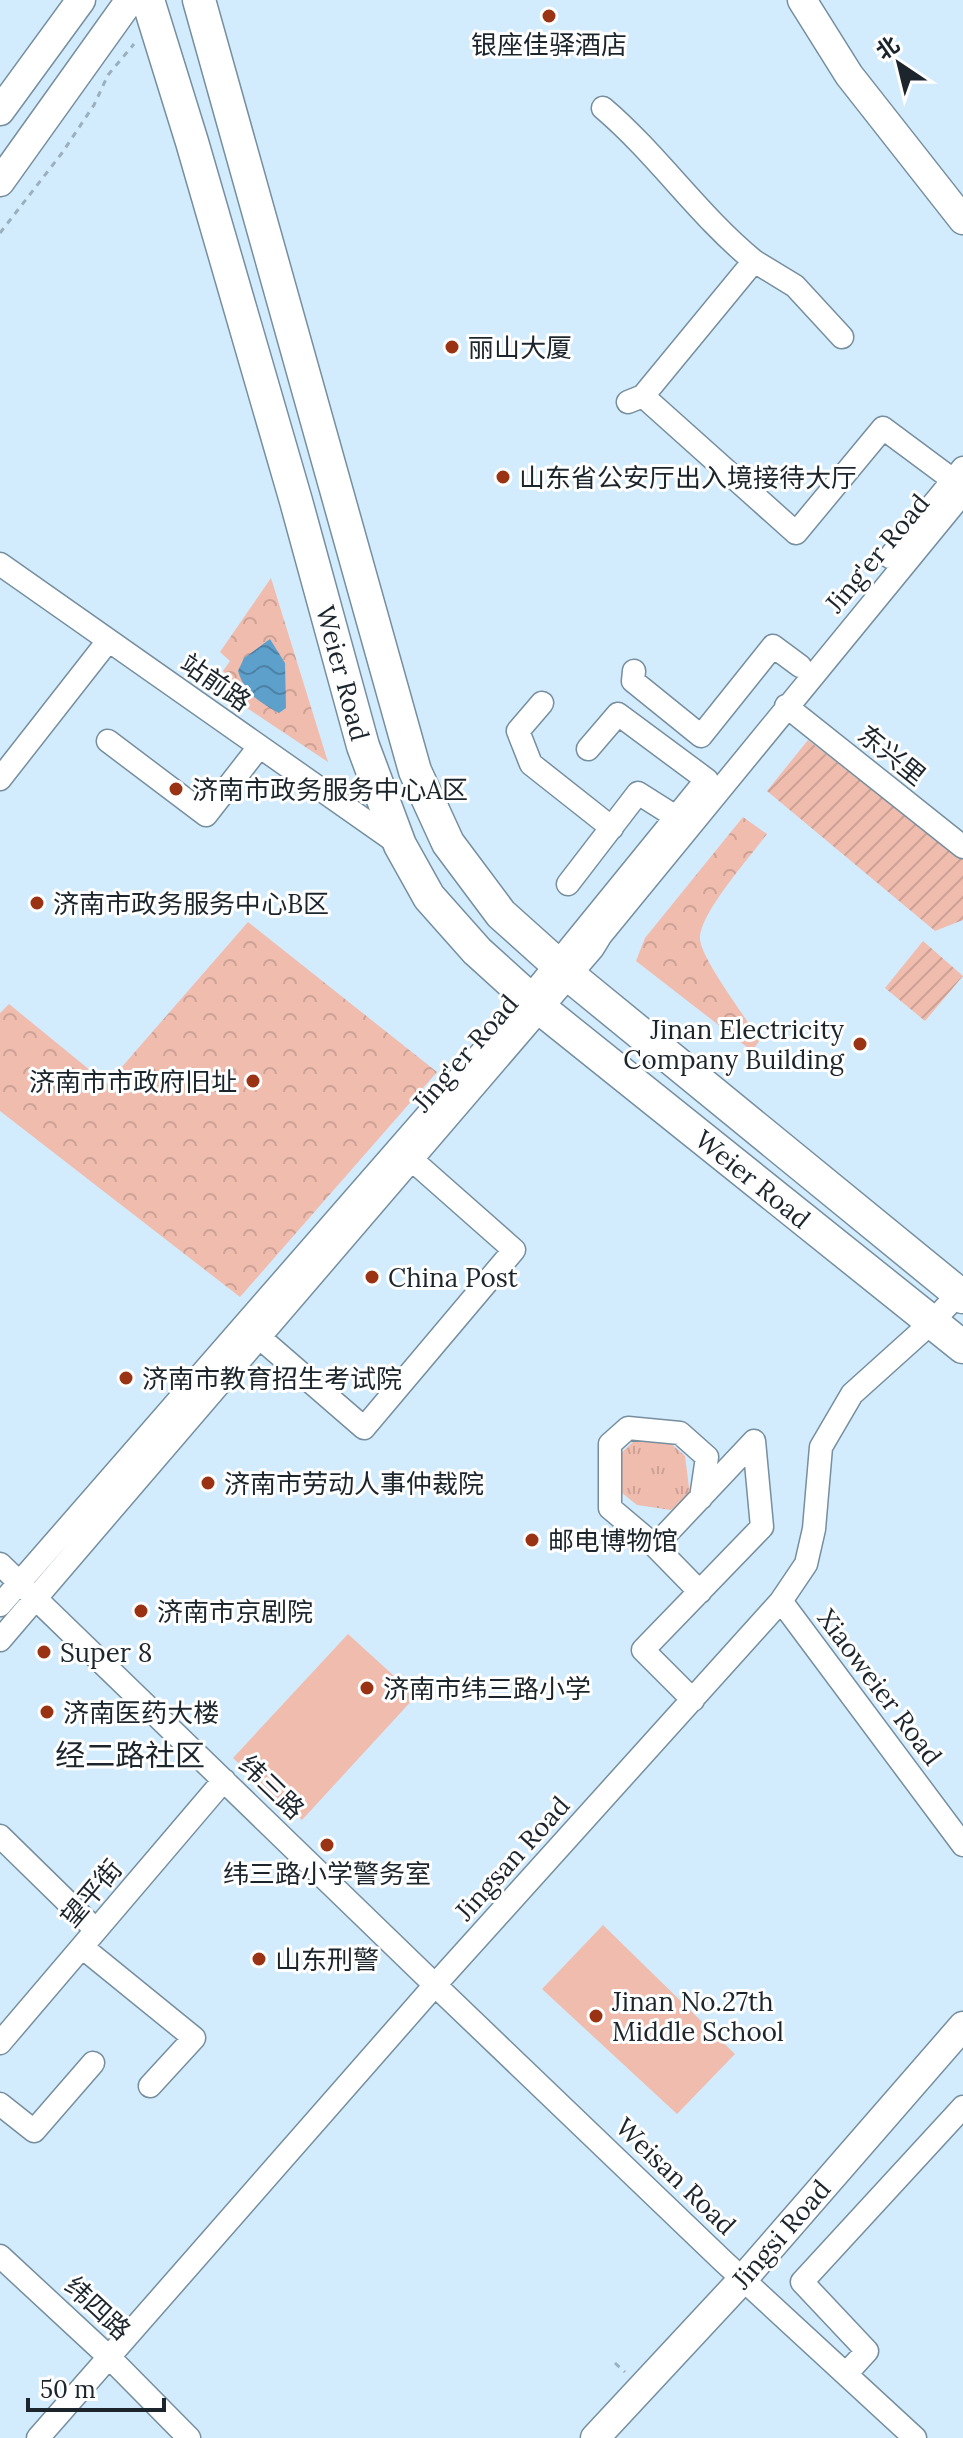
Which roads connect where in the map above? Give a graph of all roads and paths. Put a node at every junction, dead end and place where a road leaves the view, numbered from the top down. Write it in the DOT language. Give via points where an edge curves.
graph roads {
  1 [pos="81,0"];
  2 [pos="130,0"];
  3 [pos="148,0"];
  4 [pos="199,0"];
  5 [pos="802,0"];
  6 [pos="141,50"];
  7 [pos="603,108"];
  8 [pos="0,111"];
  9 [pos="0,182"];
  10 [pos="963,220"];
  11 [pos="0,233"];
  12 [pos="754,261"];
  13 [pos="842,337"];
  14 [pos="960,480"];
  15 [pos="0,564"];
  16 [pos="108,641"];
  17 [pos="800,666"];
  18 [pos="634,671"];
  19 [pos="542,703"];
  20 [pos="786,706"];
  21 [pos="108,741"];
  22 [pos="259,747"];
  23 [pos="588,749"];
  24 [pos="0,779"];
  25 [pos="707,780"];
  26 [pos="676,817"];
  27 [pos="612,828"];
  28 [pos="400,845"];
  29 [pos="963,847"];
  30 [pos="568,884"];
  31 [pos="563,970"];
  32 [pos="535,1003"];
  33 [pos="411,1159"];
  34 [pos="962,1293"];
  35 [pos="932,1322"];
  36 [pos="259,1337"];
  37 [pos="963,1347"];
  38 [pos="701,1498"];
  39 [pos="655,1546"];
  40 [pos="0,1564"];
  41 [pos="19,1581"];
  42 [pos="700,1592"];
  43 [pos="37,1597"];
  44 [pos="781,1601"];
  45 [pos="0,1605"];
  46 [pos="0,1640"];
  47 [pos="693,1700"];
  48 [pos="224,1780"];
  49 [pos="0,1836"];
  50 [pos="963,1845"];
  51 [pos="89,1938"];
  52 [pos="435,1985"];
  53 [pos="0,2007"];
  54 [pos="17,2023"];
  55 [pos="963,2026"];
  56 [pos="0,2043"];
  57 [pos="93,2063"];
  58 [pos="150,2086"];
  59 [pos="0,2104"];
  60 [pos="963,2107"];
  61 [pos="0,2256"];
  62 [pos="743,2279"];
  63 [pos="110,2358"];
  64 [pos="615,2363"];
  65 [pos="625,2372"];
  66 [pos="846,2374"];
  67 [pos="38,2438"];
  68 [pos="189,2438"];
  69 [pos="595,2438"];
  70 [pos="915,2438"];
  1 -- 8 [label="main road"];
  2 -- 9 [label="main road"];
  3 -- 28 [label="highway, Weier Road" via="363,746"];
  4 -- 31 [label="highway, Weier Road" via="415,771 448,843 501,914"];
  5 -- 10 [label="main road" via="849,75"];
  6 -- 11 [label="path" via="138,39 108,75 62,153"];
  7 -- 12 [label="street" via="637,136 697,207"];
  12 -- 13 [label="street" via="795,286"];
  12 -- 14 [label="street" via="635,399 796,533 883,428"];
  14 -- 17 [label="street, Jing'er Road"];
  14 -- 20 [label="street, Jing'er Road"];
  15 -- 16 [label="street, 站前路"];
  16 -- 22 [label="street, 站前路"];
  16 -- 24 [label="street"];
  17 -- 18 [label="street" via="773,646 701,736 633,681"];
  17 -- 25 [label="street, Jing'er Road"];
  19 -- 27 [label="street" via="518,731 531,764"];
  20 -- 29 [label="street, 东兴里"];
  20 -- 31 [label="street, Jing'er Road" via="593,948"];
  21 -- 22 [label="street" via="206,815"];
  22 -- 28 [label="street, 站前路"];
  23 -- 25 [label="street" via="618,714"];
  25 -- 26 [label="street, Jing'er Road"];
  26 -- 27 [label="street" via="638,793"];
  26 -- 31 [label="street, Jing'er Road"];
  27 -- 30 [label="street"];
  28 -- 32 [label="highway, Weier Road" via="429,897 477,951"];
  31 -- 32 [label="street, Jing'er Road"];
  31 -- 34 [label="highway, Weier Road"];
  32 -- 33 [label="street, Jing'er Road"];
  32 -- 35 [label="highway, Weier Road"];
  32 -- 41 [label="street, Jing'er Road"];
  33 -- 36 [label="street, Jing'er Road"];
  33 -- 36 [label="street" via="514,1250 364,1428"];
  34 -- 35 [label="street, Jingsan Road"];
  35 -- 37 [label="highway, Weier Road"];
  35 -- 44 [label="street, Jingsan Road" via="852,1394 821,1447 806,1564"];
  36 -- 43 [label="street, Jing'er Road"];
  38 -- 39 [label="street"];
  38 -- 39 [label="street" via="707,1457 680,1433 628,1428 610,1444 610,1508"];
  38 -- 42 [label="street" via="754,1441 762,1527"];
  39 -- 42 [label="street"];
  40 -- 41 [label="street, 纬三路"];
  41 -- 43 [label="street, 纬三路"];
  41 -- 45 [label="street, Jing'er Road"];
  42 -- 47 [label="street" via="643,1650"];
  43 -- 46 [label="street, Jing'er Road"];
  43 -- 48 [label="street, 纬三路"];
  44 -- 47 [label="street, Jingsan Road"];
  44 -- 50 [label="street, Xiaoweier Road"];
  47 -- 52 [label="street, Jingsan Road"];
  48 -- 51 [label="street, 望平街"];
  48 -- 52 [label="street, 纬三路"];
  49 -- 51 [label="street"];
  51 -- 54 [label="street, 望平街"];
  51 -- 58 [label="street" via="194,2038"];
  52 -- 62 [label="street, Weisan Road"];
  52 -- 63 [label="street, Jingsan Road"];
  53 -- 54 [label="street"];
  54 -- 56 [label="street, 望平街"];
  55 -- 62 [label="main road, Jingsi Road"];
  57 -- 59 [label="street" via="34,2131"];
  60 -- 66 [label="street" via="802,2282 867,2351"];
  61 -- 63 [label="street, 纬四路"];
  62 -- 66 [label="street, Weisan Road"];
  62 -- 69 [label="main road, Jingsi Road"];
  63 -- 67 [label="street, Jingsan Road"];
  63 -- 68 [label="street, 纬四路"];
  64 -- 65 [label="path"];
  66 -- 70 [label="street, Weisan Road"];
}
